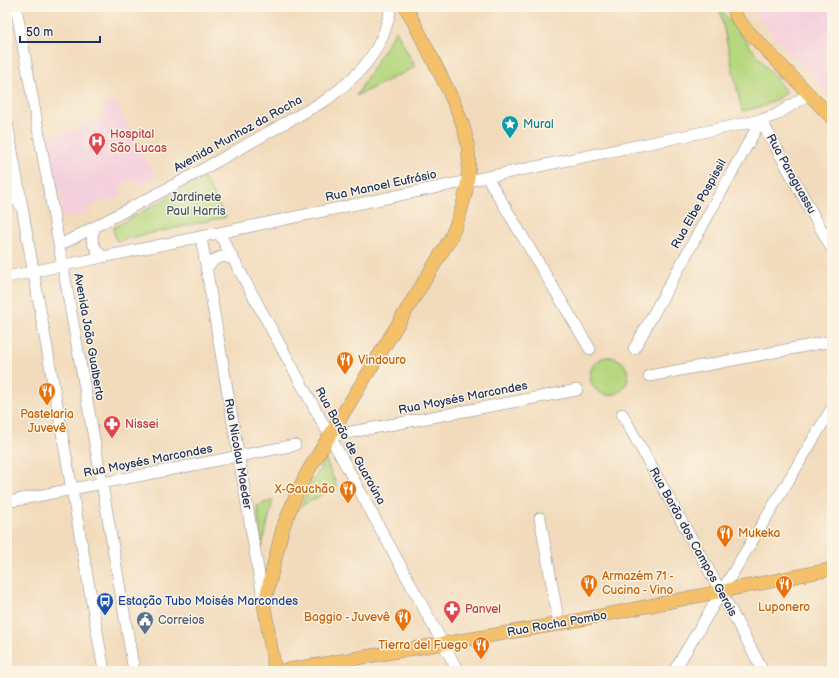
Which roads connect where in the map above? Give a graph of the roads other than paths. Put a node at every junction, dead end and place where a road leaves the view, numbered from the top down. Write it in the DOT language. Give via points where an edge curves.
graph roads {
  1 [pos="16,7"];
  2 [pos="391,7"];
  3 [pos="406,7"];
  4 [pos="735,13"];
  5 [pos="809,94"];
  6 [pos="832,118"];
  7 [pos="761,120"];
  8 [pos="7,122"];
  9 [pos="487,177"];
  10 [pos="467,181"];
  11 [pos="7,188"];
  12 [pos="22,207"];
  13 [pos="95,227"];
  14 [pos="219,233"];
  15 [pos="200,237"];
  16 [pos="60,246"];
  17 [pos="832,249"];
  18 [pos="103,257"];
  19 [pos="233,259"];
  20 [pos="63,265"];
  21 [pos="206,270"];
  22 [pos="33,271"];
  23 [pos="7,277"];
  24 [pos="832,341"];
  25 [pos="590,349"];
  26 [pos="634,349"];
  27 [pos="649,376"];
  28 [pos="577,390"];
  29 [pos="832,408"];
  30 [pos="622,414"];
  31 [pos="330,436"];
  32 [pos="295,445"];
  33 [pos="238,456"];
  34 [pos="102,483"];
  35 [pos="72,489"];
  36 [pos="7,502"];
  37 [pos="540,518"];
  38 [pos="832,569"];
  39 [pos="721,592"];
  40 [pos="264,604"];
  41 [pos="559,624"];
  42 [pos="443,644"];
  43 [pos="104,671"];
  44 [pos="134,671"];
  45 [pos="275,671"];
  46 [pos="280,671"];
  47 [pos="458,671"];
  48 [pos="674,671"];
  49 [pos="764,671"];
  1 -- 16 [label="street, Avenida João Gualberto"];
  2 -- 13 [label="street, Avenida Munhoz da Rocha" via="378,47 370,60 342,88 311,109"];
  3 -- 10 [label="main road" via="461,119 467,140"];
  4 -- 5 [label="main road"];
  5 -- 6 [label="main road"];
  5 -- 7 [label="street" via="776,115"];
  7 -- 9 [label="street, Rua Manoel Eufrásio"];
  7 -- 17 [label="street, Rua Paraguassu"];
  7 -- 26 [label="street, Rua Elbe Pospissil"];
  8 -- 12 [label="street"];
  9 -- 10 [label="street, Rua Manoel Eufrásio"];
  9 -- 25 [label="street"];
  10 -- 14 [label="street, Rua Manoel Eufrásio"];
  10 -- 31 [label="main road" via="461,212 450,239"];
  11 -- 12 [label="street"];
  12 -- 22 [label="street"];
  13 -- 16 [label="street, Avenida Munhoz da Rocha"];
  13 -- 18 [label="street" via="92,242"];
  14 -- 15 [label="street, Rua Manoel Eufrásio"];
  14 -- 19 [label="street, Rua Barão de Guaraúna"];
  15 -- 18 [label="street, Rua Manoel Eufrásio"];
  15 -- 21 [label="street, Rua Nicolau Maeder"];
  16 -- 20 [label="street, Avenida João Gualberto"];
  18 -- 20 [label="street, Rua Manoel Eufrásio"];
  19 -- 21 [label="street" via="221,256"];
  19 -- 31 [label="street, Rua Barão de Guaraúna"];
  20 -- 22 [label="street, Rua Manoel Eufrásio"];
  20 -- 34 [label="street, Avenida João Gualberto"];
  21 -- 33 [label="street, Rua Nicolau Maeder"];
  22 -- 23 [label="street, Rua Manoel Eufrásio"];
  22 -- 35 [label="street"];
  24 -- 27 [label="street"];
  28 -- 31 [label="street, Rua Moysés Marcondes"];
  29 -- 39 [label="street"];
  30 -- 39 [label="street, Rua Barão dos Campos Gerais"];
  31 -- 40 [label="main road" via="306,477 283,527"];
  31 -- 42 [label="street, Rua Barão de Guaraúna"];
  32 -- 33 [label="street, Rua Moysés Marcondes"];
  33 -- 34 [label="street, Rua Moysés Marcondes"];
  33 -- 40 [label="street, Rua Nicolau Maeder"];
  34 -- 35 [label="street, Rua Moysés Marcondes"];
  34 -- 44 [label="street, Avenida João Gualberto"];
  35 -- 36 [label="street, Rua Moysés Marcondes"];
  35 -- 43 [label="street"];
  37 -- 41 [label="street"];
  38 -- 39 [label="main road, Rua Rocha Pombo"];
  39 -- 41 [label="main road, Rua Rocha Pombo"];
  39 -- 48 [label="street"];
  39 -- 49 [label="street, Rua Barão dos Campos Gerais"];
  40 -- 45 [label="main road, Rua Nicolau Maeder"];
  41 -- 42 [label="main road, Rua Rocha Pombo"];
  42 -- 46 [label="main road, Rua Rocha Pombo"];
  42 -- 47 [label="street, Rua Barão de Guaraúna"];
}
